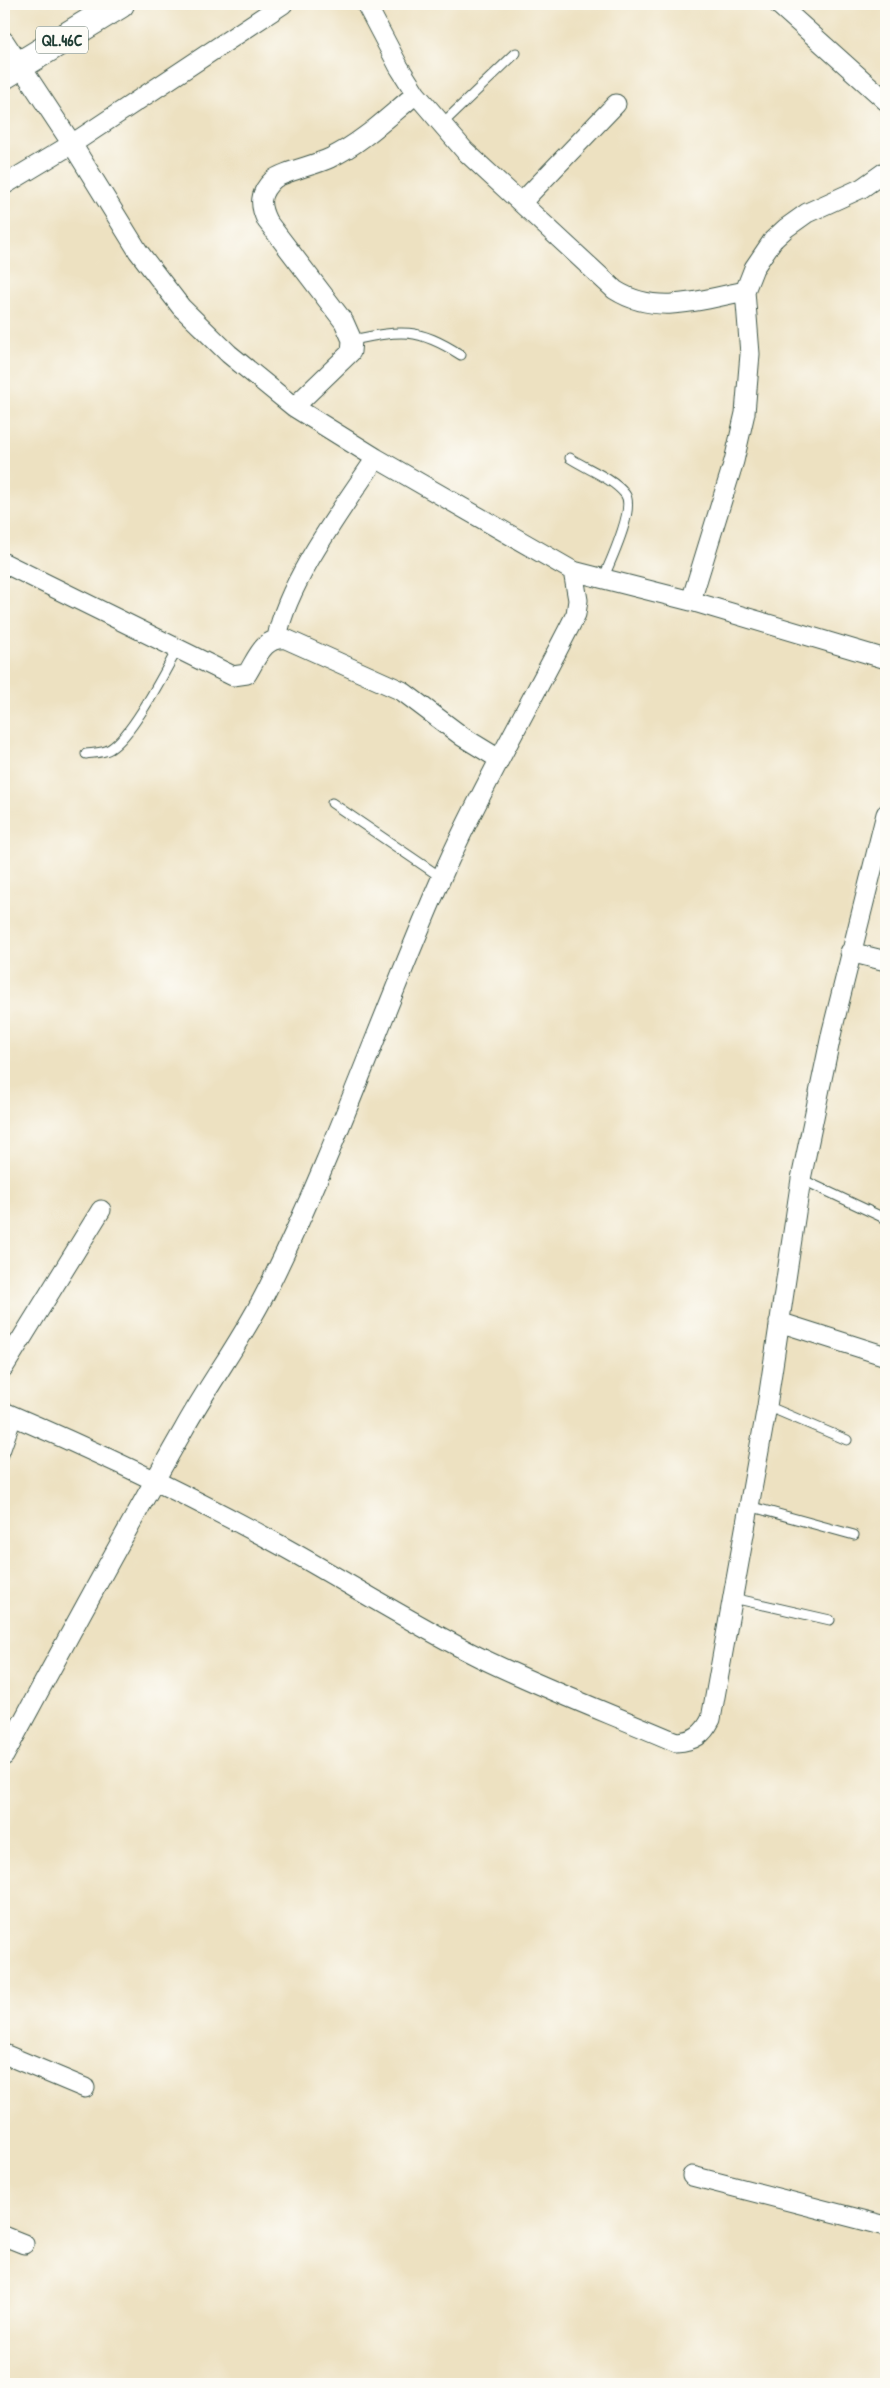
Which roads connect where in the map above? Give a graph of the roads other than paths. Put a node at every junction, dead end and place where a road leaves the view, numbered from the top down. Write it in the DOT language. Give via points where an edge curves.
graph roads {
  1 [pos="120,4"];
  2 [pos="283,4"];
  3 [pos="366,4"];
  4 [pos="778,4"];
  5 [pos="4,41"];
  6 [pos="516,53"];
  7 [pos="12,71"];
  8 [pos="416,94"];
  9 [pos="886,101"];
  10 [pos="616,104"];
  11 [pos="442,124"];
  12 [pos="72,144"];
  13 [pos="886,171"];
  14 [pos="4,185"];
  15 [pos="521,203"];
  16 [pos="745,291"];
  17 [pos="352,340"];
  18 [pos="461,355"];
  19 [pos="294,406"];
  20 [pos="376,458"];
  21 [pos="570,458"];
  22 [pos="4,562"];
  23 [pos="573,571"];
  24 [pos="603,579"];
  25 [pos="691,601"];
  26 [pos="277,638"];
  27 [pos="178,648"];
  28 [pos="886,659"];
  29 [pos="86,754"];
  30 [pos="499,758"];
  31 [pos="332,803"];
  32 [pos="886,814"];
  33 [pos="442,878"];
  34 [pos="850,952"];
  35 [pos="886,961"];
  36 [pos="801,1179"];
  37 [pos="102,1210"];
  38 [pos="882,1217"];
  39 [pos="779,1322"];
  40 [pos="885,1350"];
  41 [pos="4,1368"];
  42 [pos="767,1406"];
  43 [pos="10,1415"];
  44 [pos="847,1440"];
  45 [pos="4,1455"];
  46 [pos="154,1480"];
  47 [pos="749,1506"];
  48 [pos="854,1535"];
  49 [pos="733,1598"];
  50 [pos="830,1620"];
  51 [pos="4,1756"];
  52 [pos="4,2054"];
  53 [pos="85,2088"];
  54 [pos="692,2176"];
  55 [pos="886,2226"];
  56 [pos="4,2236"];
  57 [pos="24,2244"];
  1 -- 7 [label="main road, QL.46C"];
  2 -- 12 [label="street"];
  3 -- 8 [label="street"];
  4 -- 9 [label="street"];
  5 -- 7 [label="street"];
  6 -- 11 [label="lane"];
  7 -- 12 [label="street"];
  8 -- 11 [label="street"];
  8 -- 17 [label="street" via="330,158 273,179 260,198 267,221 344,322"];
  10 -- 15 [label="street"];
  11 -- 15 [label="street" via="465,151"];
  12 -- 14 [label="street"];
  12 -- 19 [label="street" via="138,251 181,307 229,354"];
  13 -- 16 [label="street" via="862,188 807,213 786,228 763,254"];
  15 -- 16 [label="street" via="615,290 638,302 668,306"];
  16 -- 25 [label="street" via="750,354 745,413 734,461"];
  17 -- 18 [label="lane" via="395,332 419,334 436,339"];
  17 -- 19 [label="street" via="351,352"];
  19 -- 20 [label="street"];
  20 -- 23 [label="street"];
  20 -- 26 [label="street" via="286,604"];
  21 -- 24 [label="lane" via="614,484 626,495 629,503"];
  22 -- 27 [label="street"];
  23 -- 24 [label="street"];
  23 -- 30 [label="street" via="578,600 576,614 532,704"];
  24 -- 25 [label="street"];
  25 -- 28 [label="street"];
  26 -- 27 [label="street" via="268,641 247,674 240,676 233,676"];
  26 -- 30 [label="street" via="286,639 402,691"];
  27 -- 29 [label="lane" via="128,730 109,749"];
  30 -- 33 [label="street"];
  31 -- 33 [label="lane"];
  32 -- 34 [label="street"];
  33 -- 46 [label="street" via="390,998 333,1144 269,1286 243,1335 207,1388"];
  34 -- 35 [label="street"];
  34 -- 36 [label="street"];
  36 -- 38 [label="lane"];
  36 -- 39 [label="street"];
  37 -- 41 [label="street"];
  39 -- 40 [label="street"];
  39 -- 42 [label="street"];
  42 -- 44 [label="lane"];
  42 -- 47 [label="street"];
  43 -- 45 [label="lane"];
  43 -- 46 [label="street"];
  46 -- 49 [label="street" via="280,1545 480,1657 676,1742 697,1738 712,1719"];
  46 -- 51 [label="street"];
  47 -- 48 [label="lane"];
  47 -- 49 [label="street"];
  49 -- 50 [label="lane"];
  52 -- 53 [label="street"];
  54 -- 55 [label="street"];
  56 -- 57 [label="street"];
}
